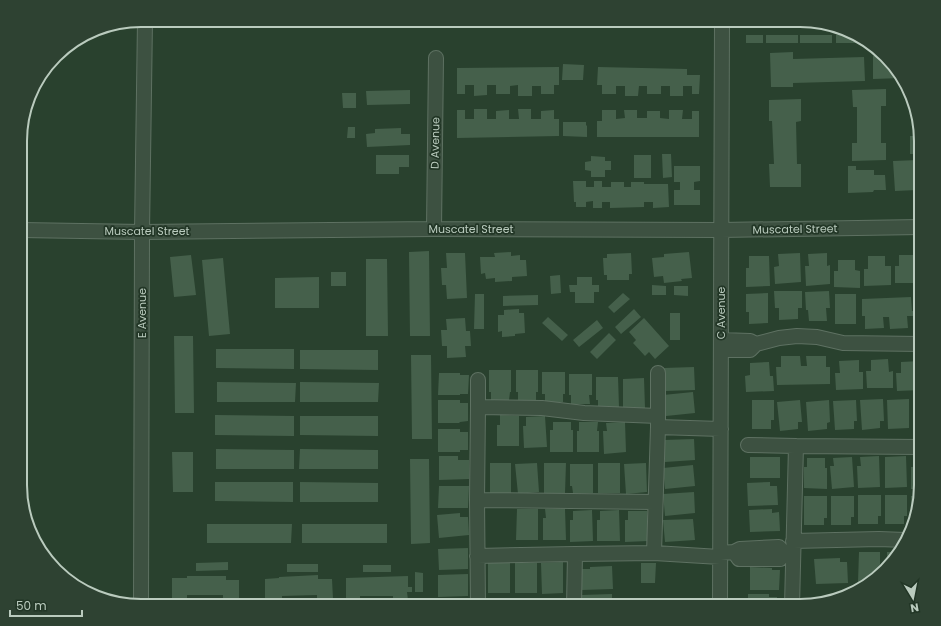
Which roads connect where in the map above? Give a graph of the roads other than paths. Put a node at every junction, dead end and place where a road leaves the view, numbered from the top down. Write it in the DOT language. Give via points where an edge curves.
graph roads {
  1 [pos="145,27"];
  2 [pos="722,27"];
  3 [pos="436,58"];
  4 [pos="914,226"];
  5 [pos="434,229"];
  6 [pos="27,230"];
  7 [pos="721,230"];
  8 [pos="142,232"];
  9 [pos="914,344"];
  10 [pos="721,345"];
  11 [pos="658,373"];
  12 [pos="478,380"];
  13 [pos="478,407"];
  14 [pos="658,422"];
  15 [pos="721,430"];
  16 [pos="748,445"];
  17 [pos="796,446"];
  18 [pos="914,446"];
  19 [pos="477,500"];
  20 [pos="655,502"];
  21 [pos="899,540"];
  22 [pos="790,549"];
  23 [pos="654,553"];
  24 [pos="575,554"];
  25 [pos="725,554"];
  26 [pos="477,556"];
  27 [pos="140,599"];
  28 [pos="478,599"];
  29 [pos="574,599"];
  30 [pos="721,599"];
  31 [pos="792,599"];
  1 -- 8 [label="street, E Avenue"];
  2 -- 7 [label="street, C Avenue"];
  3 -- 5 [label="street, D Avenue"];
  4 -- 7 [label="street, Muscatel Street"];
  5 -- 7 [label="street, Muscatel Street"];
  5 -- 8 [label="street, Muscatel Street"];
  6 -- 8 [label="street, Muscatel Street"];
  7 -- 10 [label="street, C Avenue"];
  8 -- 27 [label="street, E Avenue"];
  9 -- 10 [label="street" via="843,343 817,337 797,336 756,344 750,341"];
  10 -- 15 [label="street, C Avenue"];
  11 -- 14 [label="street"];
  12 -- 13 [label="street"];
  13 -- 14 [label="street" via="542,408"];
  13 -- 19 [label="street"];
  14 -- 15 [label="street"];
  14 -- 20 [label="street"];
  15 -- 25 [label="street, C Avenue"];
  16 -- 17 [label="street"];
  17 -- 18 [label="street"];
  17 -- 22 [label="street"];
  19 -- 20 [label="street"];
  19 -- 26 [label="street"];
  20 -- 23 [label="street"];
  21 -- 22 [label="street" via="879,539"];
  22 -- 25 [label="street" via="780,559 739,559"];
  22 -- 31 [label="street"];
  23 -- 24 [label="street"];
  23 -- 25 [label="street"];
  24 -- 26 [label="street"];
  24 -- 29 [label="street"];
  25 -- 30 [label="street, C Avenue"];
  26 -- 28 [label="street"];
}
